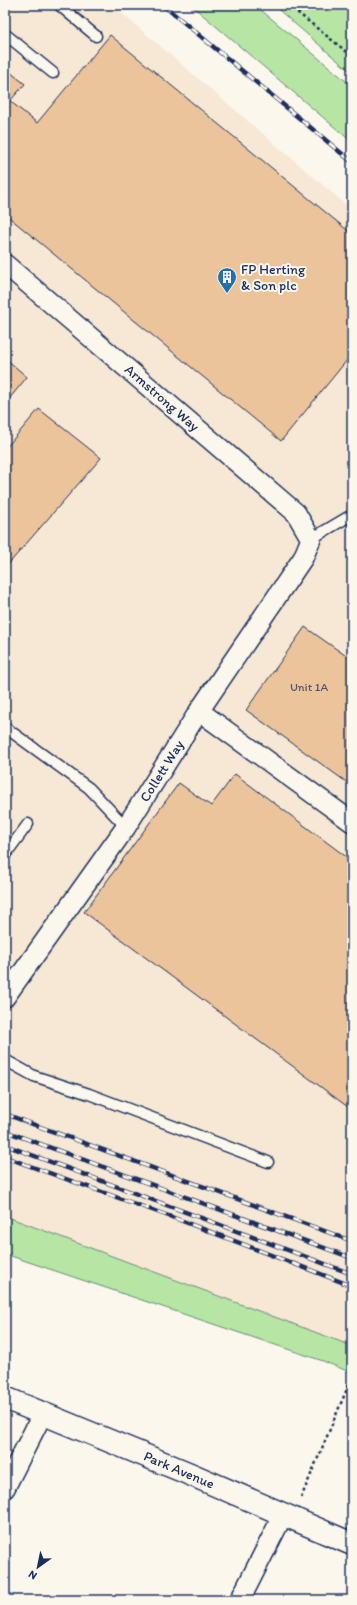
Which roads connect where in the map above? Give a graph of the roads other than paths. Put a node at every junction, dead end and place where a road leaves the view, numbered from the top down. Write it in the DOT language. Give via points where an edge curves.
graph roads {
  1 [pos="59,5"];
  2 [pos="5,34"];
  3 [pos="96,36"];
  4 [pos="53,73"];
  5 [pos="5,264"];
  6 [pos="352,519"];
  7 [pos="311,539"];
  8 [pos="199,711"];
  9 [pos="6,728"];
  10 [pos="352,822"];
  11 [pos="28,824"];
  12 [pos="126,827"];
  13 [pos="5,855"];
  14 [pos="5,997"];
  15 [pos="5,1060"];
  16 [pos="268,1162"];
  17 [pos="5,1398"];
  18 [pos="43,1413"];
  19 [pos="5,1488"];
  20 [pos="283,1515"];
  21 [pos="352,1544"];
  22 [pos="240,1600"];
  1 -- 3 [label="lane"];
  2 -- 4 [label="lane"];
  5 -- 7 [label="street, Armstrong Way" via="296,513"];
  6 -- 7 [label="lane" via="348,517"];
  7 -- 8 [label="street, Collett Way" via="303,558"];
  8 -- 10 [label="street"];
  8 -- 12 [label="street, Collett Way"];
  9 -- 12 [label="lane" via="89,788"];
  11 -- 13 [label="lane"];
  12 -- 14 [label="street, Collett Way"];
  15 -- 16 [label="lane" via="34,1076 89,1094"];
  17 -- 18 [label="street, Park Avenue"];
  18 -- 19 [label="street"];
  18 -- 20 [label="street, Park Avenue"];
  20 -- 21 [label="street, Park Avenue"];
  20 -- 22 [label="street"];
}
